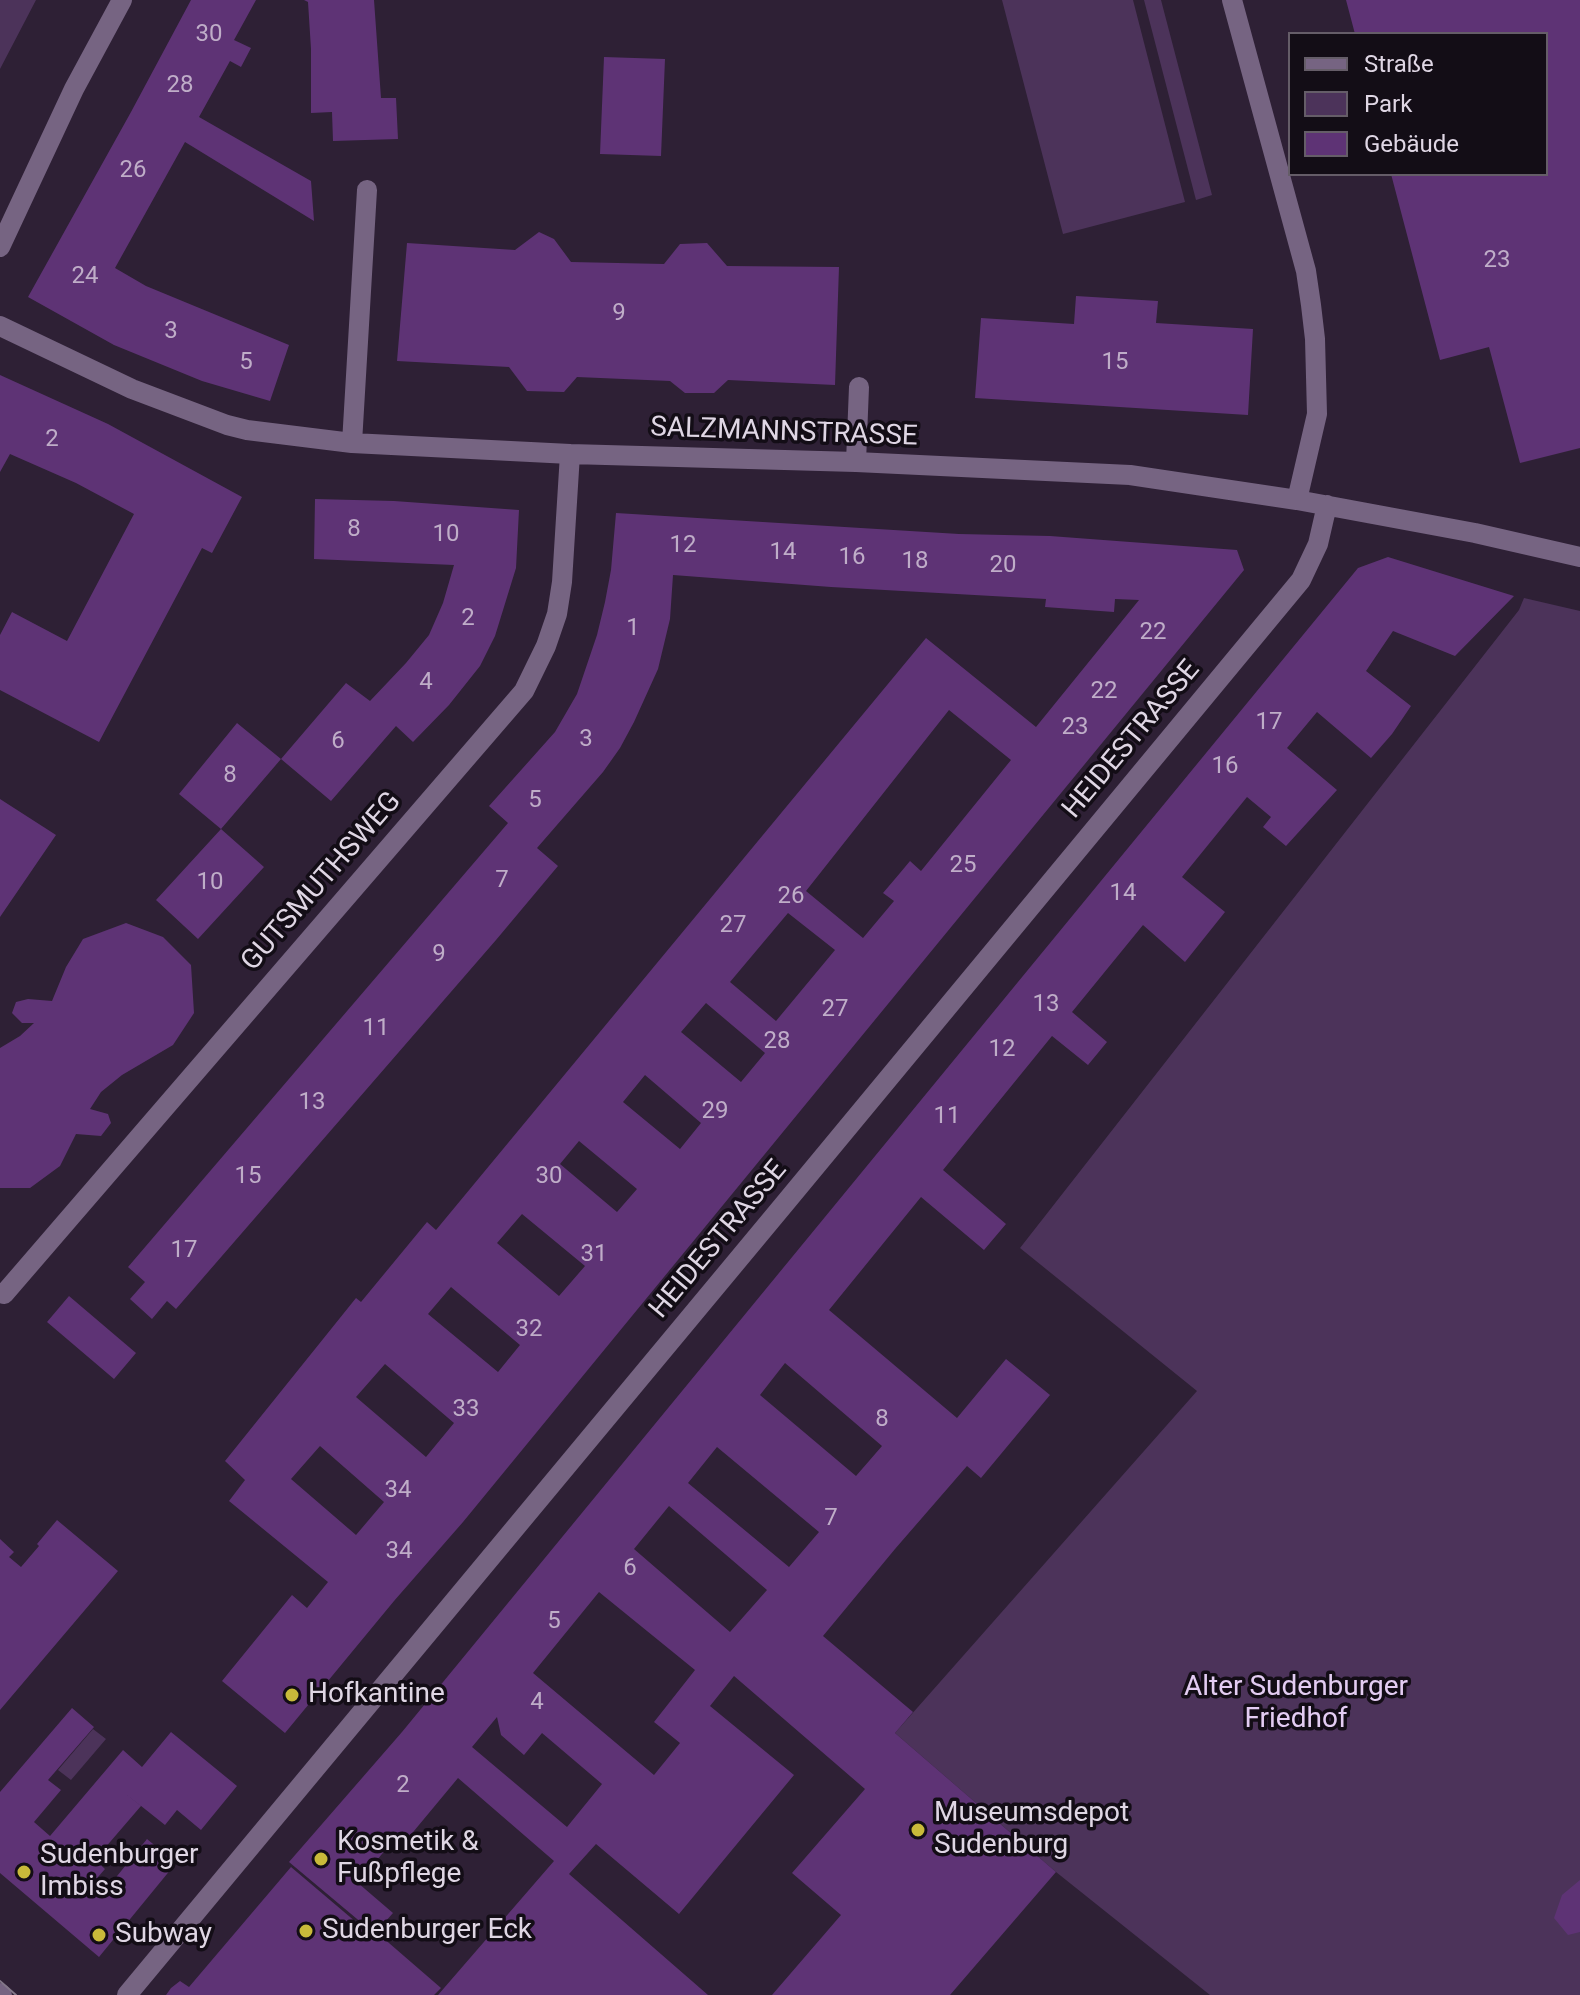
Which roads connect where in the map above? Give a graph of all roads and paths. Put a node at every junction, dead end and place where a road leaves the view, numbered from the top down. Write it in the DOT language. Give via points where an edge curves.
graph roads {
  1 [pos="122,0"];
  2 [pos="1232,0"];
  3 [pos="367,190"];
  4 [pos="0,247"];
  5 [pos="0,326"];
  6 [pos="859,387"];
  7 [pos="352,443"];
  8 [pos="570,454"];
  9 [pos="856,462"];
  10 [pos="1297,500"];
  11 [pos="1327,505"];
  12 [pos="1580,557"];
  13 [pos="4,1294"];
  14 [pos="127,1995"];
  1 -- 4 [label="street"];
  2 -- 10 [label="street" via="1311,305 1317,414"];
  3 -- 7 [label="street"];
  5 -- 7 [label="street, SALZMANNSTRASSE" via="132,389 227,425"];
  6 -- 9 [label="street"];
  7 -- 8 [label="street, SALZMANNSTRASSE"];
  8 -- 9 [label="street, SALZMANNSTRASSE"];
  8 -- 13 [label="street, GUTSMUTHSWEG" via="557,614 524,691"];
  9 -- 10 [label="street, SALZMANNSTRASSE" via="1130,475"];
  10 -- 11 [label="street, SALZMANNSTRASSE"];
  11 -- 12 [label="street, SALZMANNSTRASSE"];
  11 -- 14 [label="street, HEIDESTRASSE" via="1301,580"];
}
